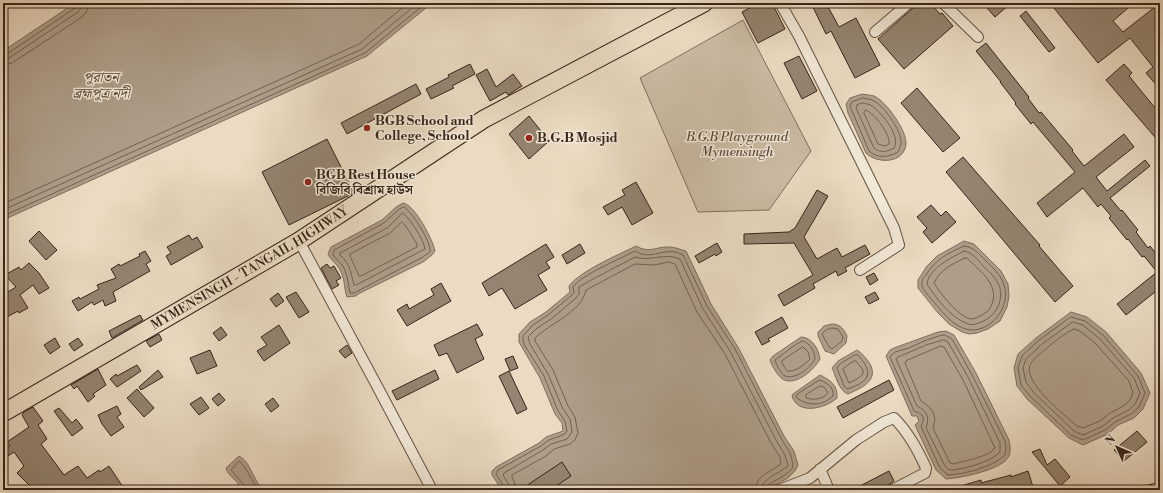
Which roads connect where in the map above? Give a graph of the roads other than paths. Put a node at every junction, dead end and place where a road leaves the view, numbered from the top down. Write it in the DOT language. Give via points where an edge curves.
graph roads {
  1 [pos="704,3"];
  2 [pos="780,3"];
  3 [pos="910,3"];
  4 [pos="943,3"];
  5 [pos="875,32"];
  6 [pos="978,37"];
  7 [pos="299,241"];
  8 [pos="860,270"];
  9 [pos="3,413"];
  10 [pos="820,469"];
  11 [pos="432,490"];
  12 [pos="779,490"];
  13 [pos="829,490"];
  14 [pos="892,490"];
  1 -- 7 [label="highway, MYMENSINGH - TANGAIL HIGHWAY" via="484,119"];
  2 -- 8 [label="street" via="799,36 894,228 899,244"];
  3 -- 5 [label="street"];
  4 -- 6 [label="street"];
  7 -- 9 [label="highway, MYMENSINGH - TANGAIL HIGHWAY"];
  7 -- 11 [label="street"];
  10 -- 12 [label="street" via="810,478"];
  10 -- 13 [label="street"];
  10 -- 14 [label="street" via="856,440 894,418 911,440 926,468 925,473"];
}
